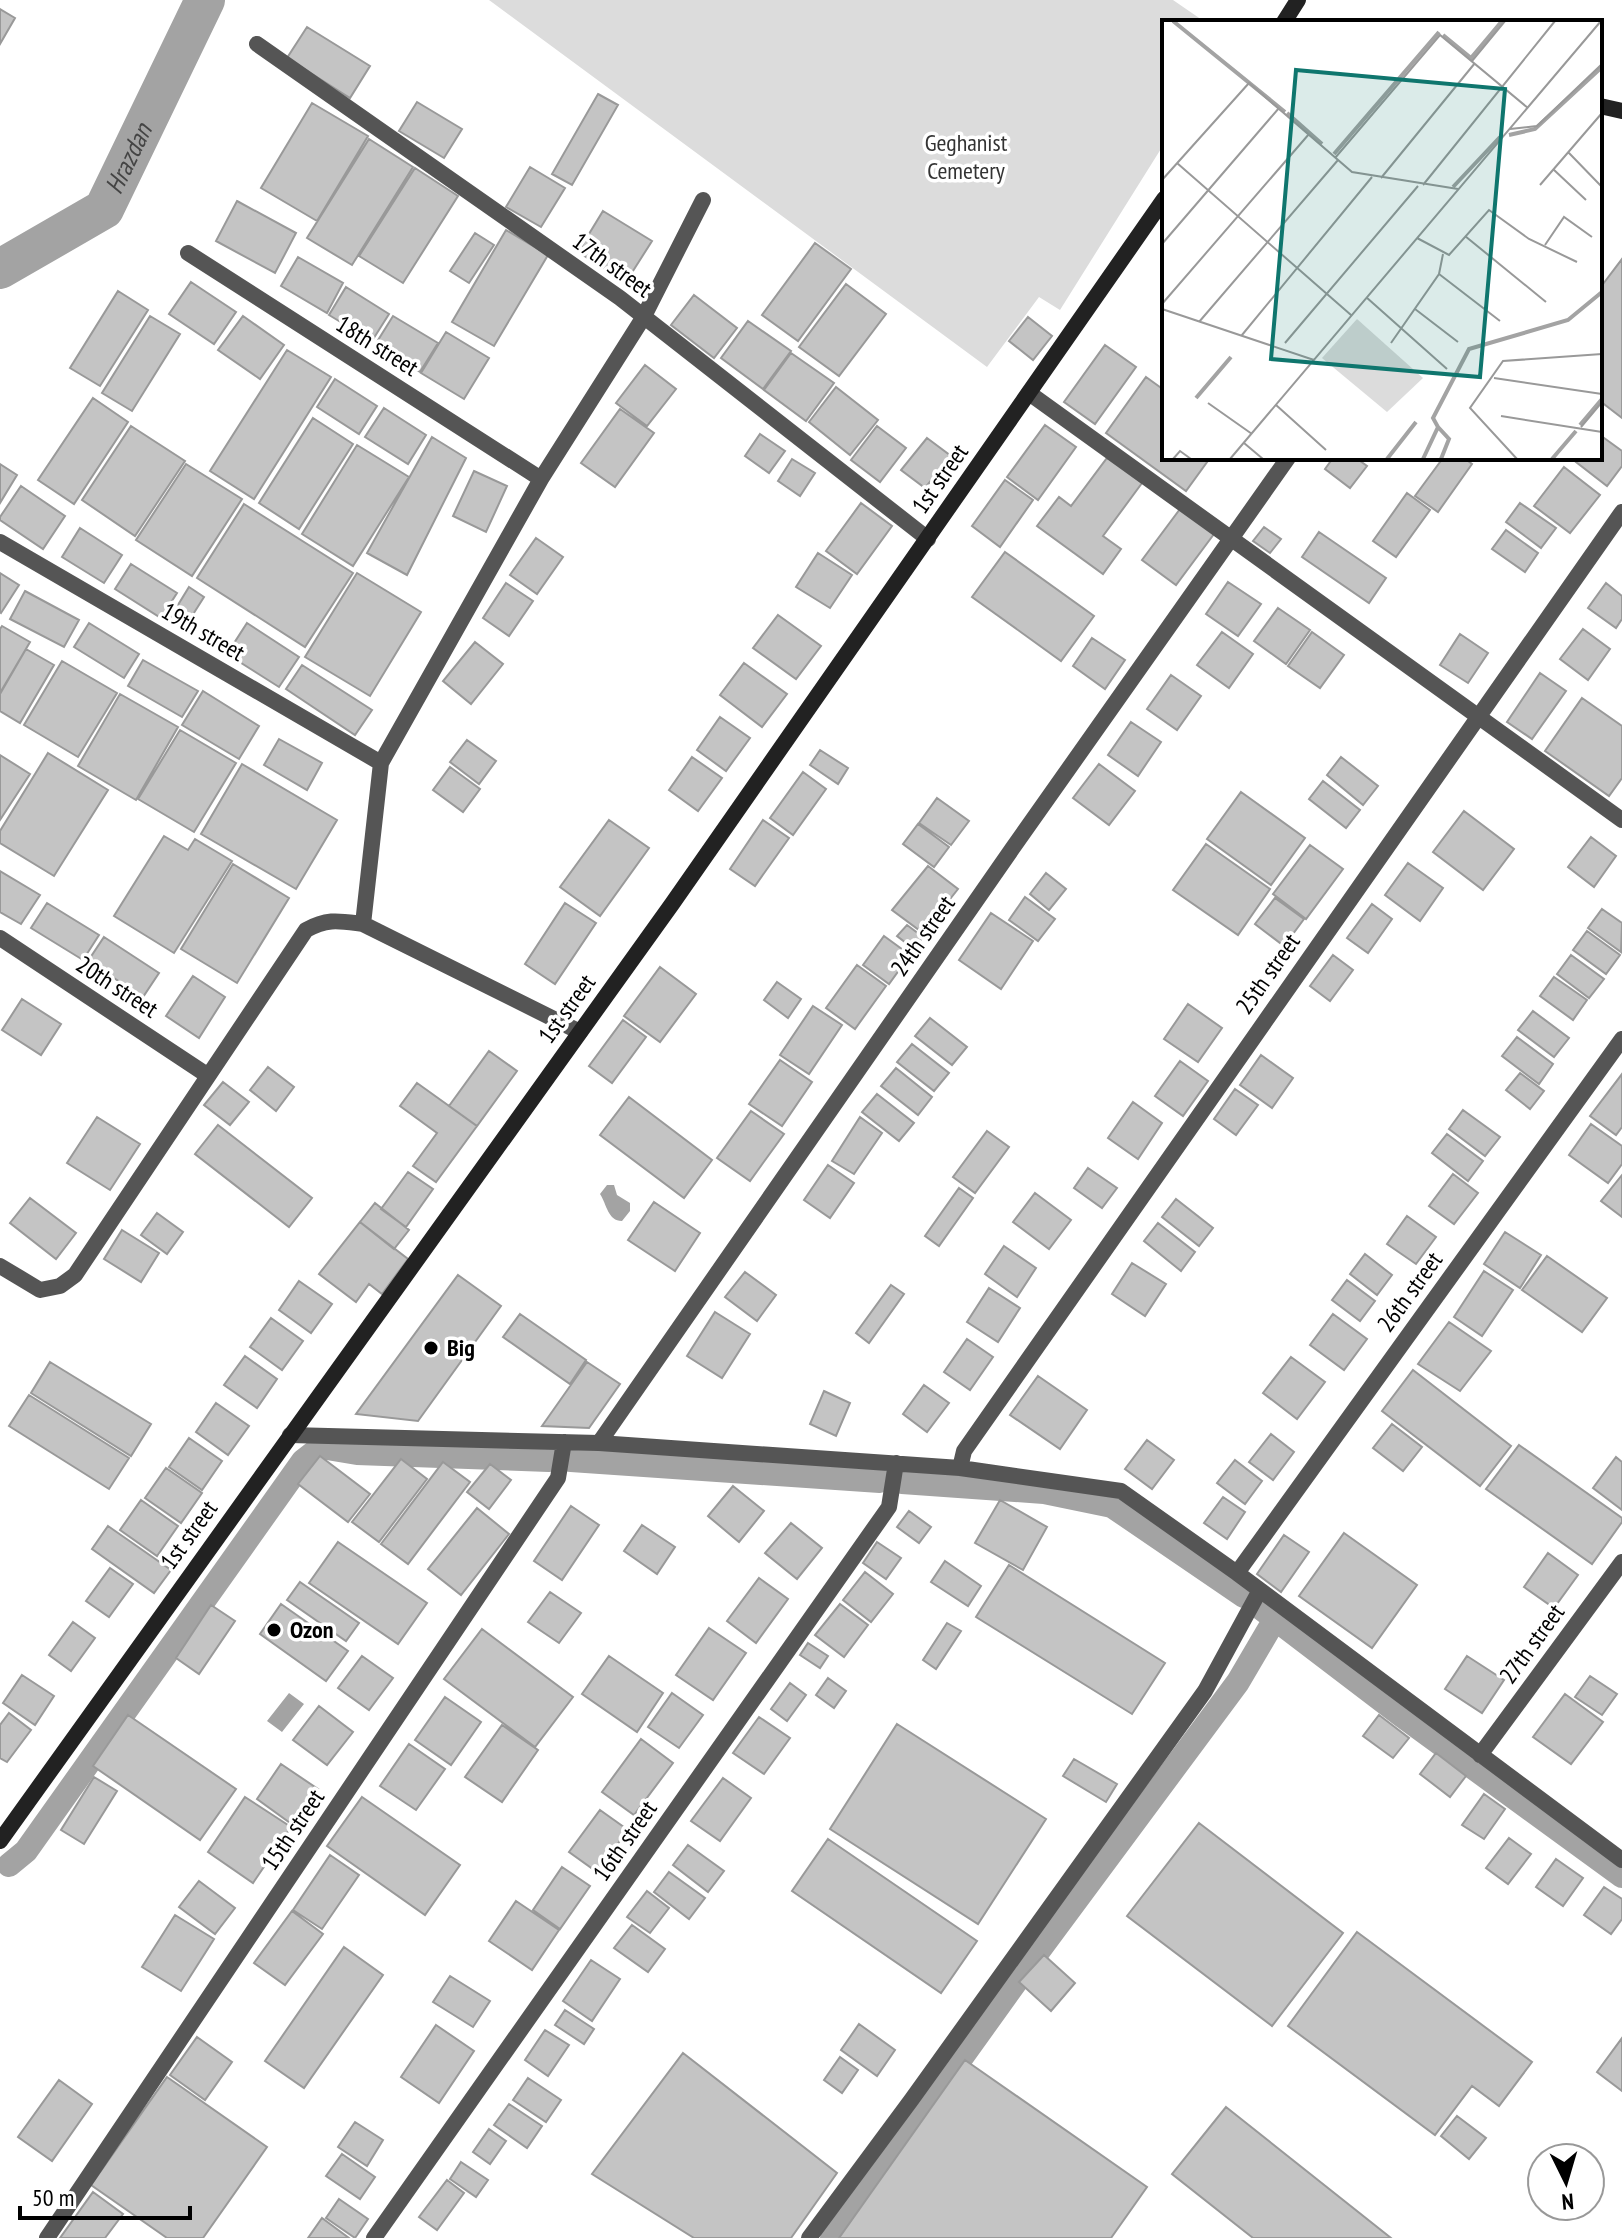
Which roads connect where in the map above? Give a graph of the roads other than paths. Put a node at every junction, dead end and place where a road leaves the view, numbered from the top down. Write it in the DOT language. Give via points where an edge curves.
graph roads {
  1 [pos="1298,0"];
  2 [pos="1286,20"];
  3 [pos="257,44"];
  4 [pos="1602,106"];
  5 [pos="1622,111"];
  6 [pos="703,200"];
  7 [pos="1162,202"];
  8 [pos="188,253"];
  9 [pos="643,318"];
  10 [pos="1029,393"];
  11 [pos="1287,460"];
  12 [pos="541,479"];
  13 [pos="1622,512"];
  14 [pos="1231,538"];
  15 [pos="928,539"];
  16 [pos="0,542"];
  17 [pos="1477,717"];
  18 [pos="381,763"];
  19 [pos="1622,820"];
  20 [pos="363,924"];
  21 [pos="0,938"];
  22 [pos="580,1032"];
  23 [pos="1622,1039"];
  24 [pos="207,1075"];
  25 [pos="0,1266"];
  26 [pos="290,1435"];
  27 [pos="564,1442"];
  28 [pos="599,1443"];
  29 [pos="896,1463"];
  30 [pos="960,1468"];
  31 [pos="1622,1562"];
  32 [pos="1237,1573"];
  33 [pos="1260,1590"];
  34 [pos="1480,1755"];
  35 [pos="0,1841"];
  36 [pos="1622,1860"];
  37 [pos="47,2238"];
  38 [pos="374,2238"];
  39 [pos="809,2238"];
  1 -- 2 [label="main road"];
  3 -- 9 [label="street, 17th street"];
  4 -- 5 [label="main road"];
  6 -- 9 [label="street"];
  7 -- 10 [label="main road, 1st street"];
  8 -- 12 [label="street, 18th street"];
  9 -- 12 [label="street"];
  9 -- 15 [label="street, 17th street"];
  10 -- 14 [label="street"];
  10 -- 15 [label="main road, 1st street"];
  11 -- 14 [label="street, 24th street"];
  12 -- 18 [label="street"];
  13 -- 17 [label="street, 25th street"];
  14 -- 17 [label="street"];
  14 -- 28 [label="street, 24th street"];
  15 -- 22 [label="main road, 1st street"];
  16 -- 18 [label="street, 19th street"];
  17 -- 19 [label="street"];
  17 -- 30 [label="street, 25th street" via="964,1451"];
  18 -- 20 [label="street"];
  20 -- 22 [label="street"];
  20 -- 24 [label="street" via="335,920 306,930"];
  21 -- 24 [label="street, 20th street"];
  22 -- 26 [label="main road, 1st street"];
  23 -- 32 [label="street, 26th street"];
  24 -- 25 [label="street" via="75,1275 60,1286 40,1290"];
  26 -- 27 [label="street"];
  26 -- 35 [label="main road, 1st street"];
  27 -- 28 [label="street"];
  27 -- 37 [label="street, 15th street" via="558,1478"];
  28 -- 29 [label="street"];
  29 -- 30 [label="street"];
  29 -- 38 [label="street, 16th street" via="889,1507"];
  30 -- 32 [label="street" via="1121,1491"];
  31 -- 34 [label="street, 27th street"];
  32 -- 33 [label="street"];
  33 -- 34 [label="street"];
  33 -- 39 [label="street" via="1205,1691"];
  34 -- 36 [label="street"];
}
